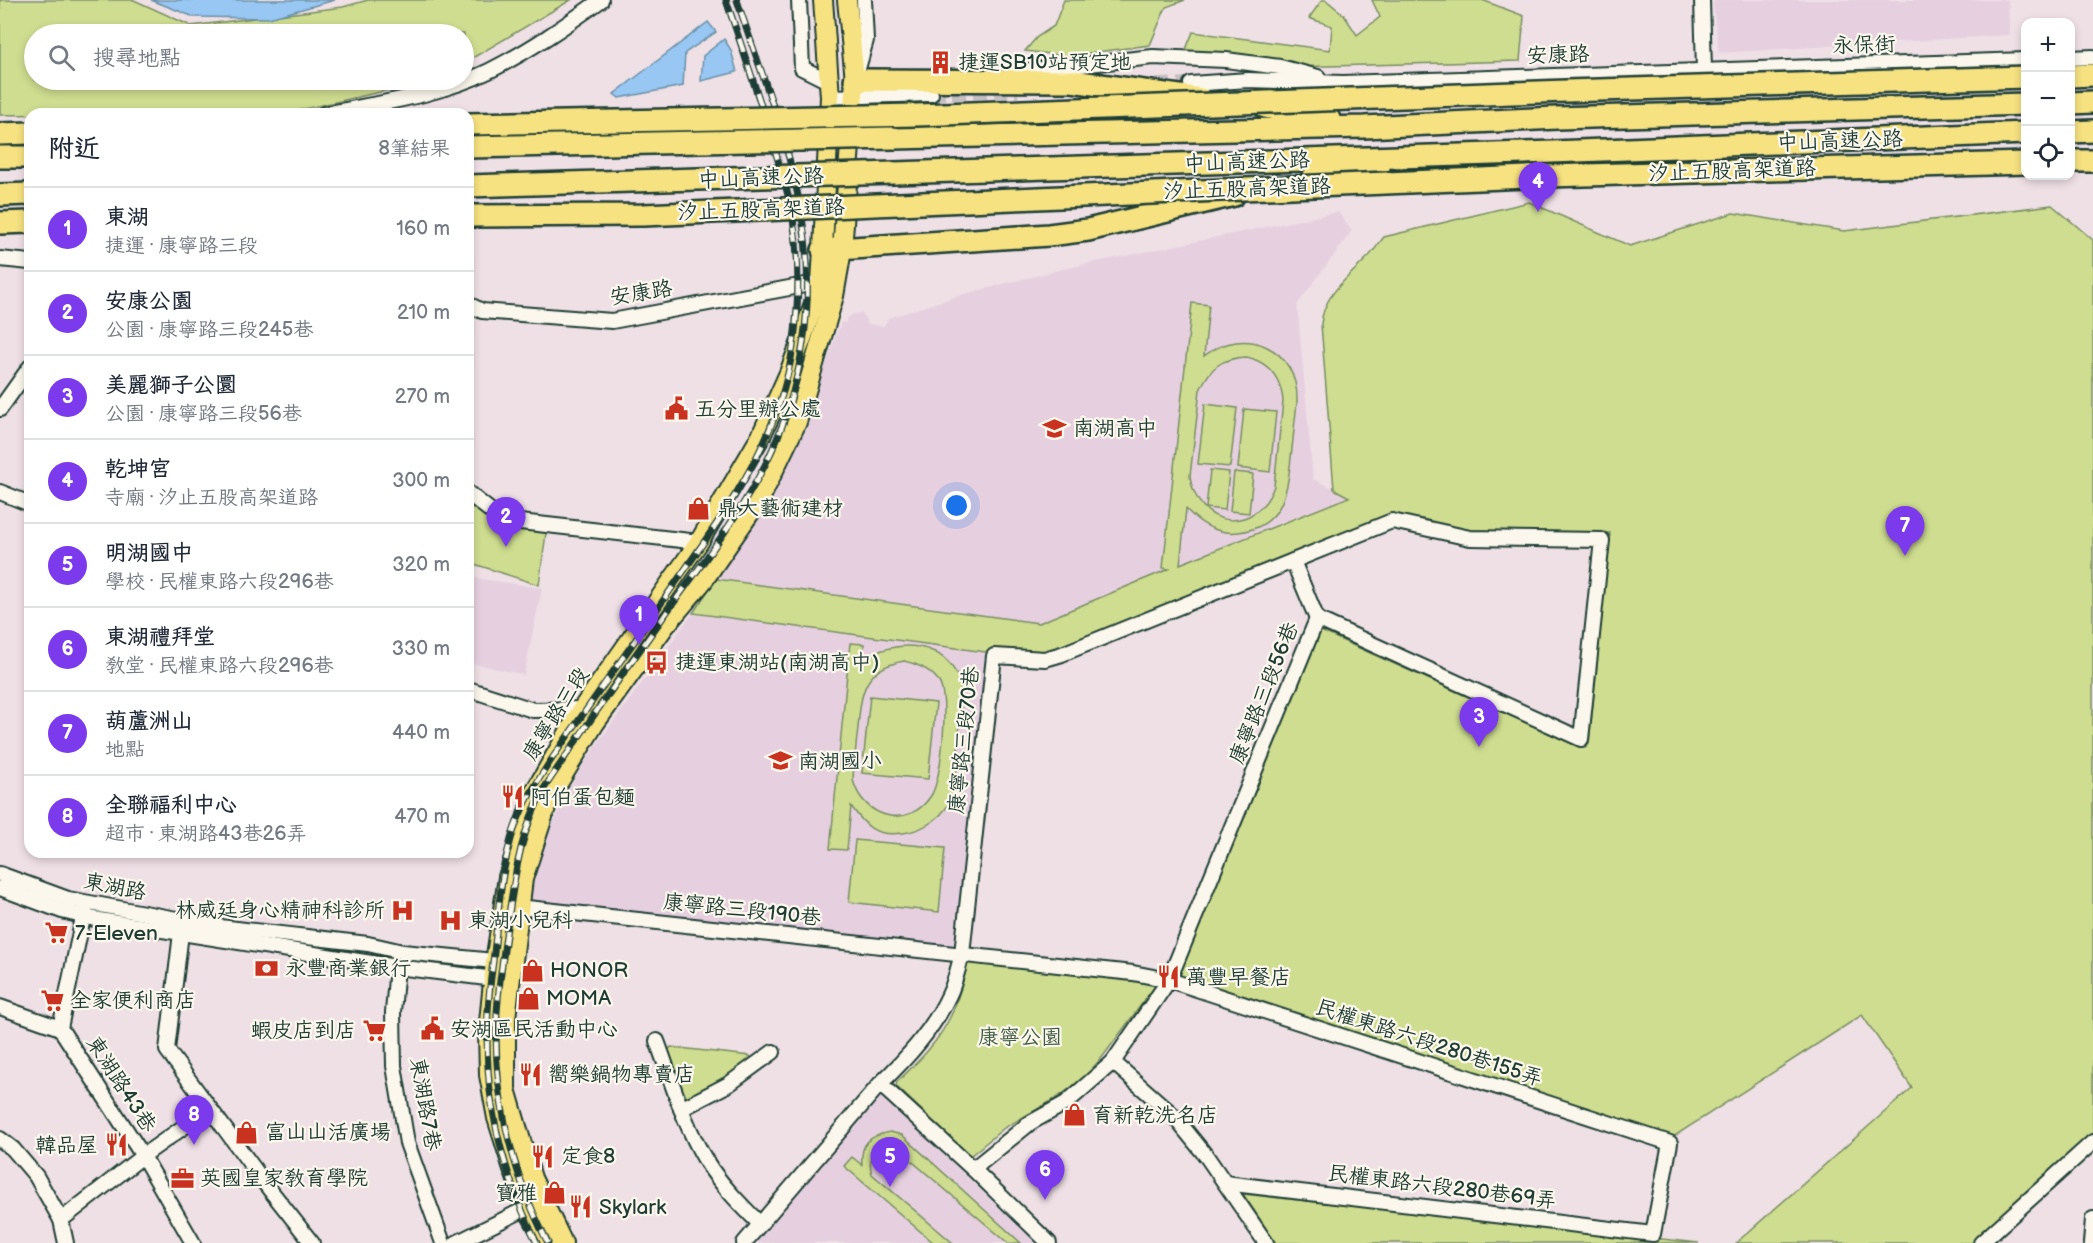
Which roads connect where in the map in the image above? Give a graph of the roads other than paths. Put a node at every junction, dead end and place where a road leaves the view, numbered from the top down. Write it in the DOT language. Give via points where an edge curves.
graph roads {
  1 [pos="601,0"];
  2 [pos="799,0"];
  3 [pos="824,0"];
  4 [pos="847,0"];
  5 [pos="864,0"];
  6 [pos="1702,0"];
  7 [pos="2093,57"];
  8 [pos="2075,58"];
  9 [pos="2021,60"];
  10 [pos="1704,70"];
  11 [pos="2093,75"];
  12 [pos="474,76"];
  13 [pos="2075,76"];
  14 [pos="2021,77"];
  15 [pos="1343,83"];
  16 [pos="1191,84"];
  17 [pos="928,87"];
  18 [pos="854,88"];
  19 [pos="830,89"];
  20 [pos="432,90"];
  21 [pos="2093,102"];
  22 [pos="2075,103"];
  23 [pos="2021,104"];
  24 [pos="354,108"];
  25 [pos="0,124"];
  26 [pos="24,124"];
  27 [pos="474,124"];
  28 [pos="1364,127"];
  29 [pos="2093,131"];
  30 [pos="2075,132"];
  31 [pos="24,133"];
  32 [pos="0,134"];
  33 [pos="2021,134"];
  34 [pos="474,147"];
  35 [pos="1480,154"];
  36 [pos="0,157"];
  37 [pos="24,157"];
  38 [pos="2075,161"];
  39 [pos="2093,161"];
  40 [pos="2021,163"];
  41 [pos="474,186"];
  42 [pos="24,194"];
  43 [pos="0,195"];
  44 [pos="474,216"];
  45 [pos="24,222"];
  46 [pos="0,223"];
  47 [pos="832,250"];
  48 [pos="0,259"];
  49 [pos="24,261"];
  50 [pos="821,282"];
  51 [pos="834,296"];
  52 [pos="474,307"];
  53 [pos="24,375"];
  54 [pos="0,409"];
  55 [pos="0,492"];
  56 [pos="474,498"];
  57 [pos="24,502"];
  58 [pos="1602,540"];
  59 [pos="699,542"];
  60 [pos="1293,561"];
  61 [pos="1317,619"];
  62 [pos="474,691"];
  63 [pos="582,709"];
  64 [pos="0,874"];
  65 [pos="0,888"];
  66 [pos="518,907"];
  67 [pos="85,909"];
  68 [pos="181,933"];
  69 [pos="962,954"];
  70 [pos="397,967"];
  71 [pos="503,971"];
  72 [pos="1169,980"];
  73 [pos="0,1007"];
  74 [pos="60,1026"];
  75 [pos="657,1041"];
  76 [pos="772,1052"];
  77 [pos="1113,1062"];
  78 [pos="880,1084"];
  79 [pos="209,1109"];
  80 [pos="681,1109"];
  81 [pos="0,1139"];
  82 [pos="2093,1142"];
  83 [pos="143,1156"];
  84 [pos="973,1169"];
  85 [pos="1225,1183"];
  86 [pos="527,1209"];
  87 [pos="2093,1219"];
  88 [pos="61,1220"];
  89 [pos="760,1224"];
  90 [pos="1653,1234"];
  91 [pos="66,1243"];
  92 [pos="193,1243"];
  93 [pos="312,1243"];
  94 [pos="443,1243"];
  95 [pos="456,1243"];
  96 [pos="547,1243"];
  97 [pos="563,1243"];
  98 [pos="744,1243"];
  99 [pos="1049,1243"];
  100 [pos="1266,1243"];
  101 [pos="1981,1243"];
  102 [pos="2091,1243"];
  1 -- 12 [label="street" via="543,42"];
  2 -- 19 [label="street" via="802,68"];
  3 -- 19 [label="main road"];
  4 -- 18 [label="main road"];
  5 -- 18 [label="street" via="866,40"];
  6 -- 10 [label="street"];
  7 -- 8 [label="street"];
  9 -- 10 [label="street, 永保街"];
  10 -- 15 [label="street, 安康路"];
  11 -- 13 [label="highway"];
  14 -- 27 [label="highway, bridge" via="916,116"];
  15 -- 16 [label="street, 安康路" via="1248,80"];
  15 -- 17 [label="street, 安康路" via="1226,60 1153,57 1074,67 965,72"];
  17 -- 18 [label="highway"];
  17 -- 28 [label="highway" via="938,82 1072,81 1287,110"];
  18 -- 19 [label="street"];
  18 -- 47 [label="main road"];
  19 -- 47 [label="main road"];
  20 -- 24 [label="street"];
  21 -- 22 [label="highway"];
  23 -- 28 [label="highway, 中山高速公路"];
  25 -- 26 [label="street"];
  28 -- 34 [label="highway, 中山高速公路, bridge"];
  29 -- 30 [label="highway"];
  31 -- 32 [label="highway"];
  33 -- 35 [label="highway, 中山高速公路"];
  35 -- 41 [label="highway, 中山高速公路, bridge"];
  35 -- 47 [label="highway" via="1314,178 1088,231"];
  36 -- 37 [label="highway"];
  38 -- 39 [label="highway"];
  40 -- 44 [label="highway, 汐止五股高架道路, bridge" via="1536,176 643,215"];
  42 -- 43 [label="highway"];
  45 -- 46 [label="highway"];
  47 -- 50 [label="main road, 康寧路三段"];
  47 -- 51 [label="main road, 康寧路三段"];
  48 -- 49 [label="street"];
  50 -- 51 [label="street"];
  50 -- 52 [label="street, 安康路" via="612,321 482,311"];
  50 -- 59 [label="main road, 康寧路三段" via="789,373 761,436"];
  51 -- 66 [label="main road, 康寧路三段" via="797,422 761,497 595,723 549,798"];
  53 -- 54 [label="street"];
  55 -- 57 [label="street"];
  56 -- 59 [label="street" via="502,520"];
  58 -- 60 [label="street, 康寧路三段70巷" via="1470,538 1392,521"];
  58 -- 61 [label="street, 康寧路三段56巷" via="1581,739"];
  59 -- 63 [label="main road, 康寧路三段"];
  60 -- 61 [label="street"];
  60 -- 69 [label="street, 康寧路三段70巷" via="1062,654 1045,659 994,656"];
  61 -- 72 [label="street, 康寧路三段56巷"];
  62 -- 63 [label="street" via="533,710"];
  63 -- 71 [label="main road, 康寧路三段" via="534,793 508,877"];
  64 -- 67 [label="street, 東湖路"];
  65 -- 67 [label="street, 東湖路" via="62,910"];
  66 -- 69 [label="street, 康寧路三段190巷"];
  66 -- 71 [label="main road, 康寧路三段"];
  67 -- 68 [label="street, 東湖路"];
  67 -- 71 [label="street, 東湖路" via="368,944"];
  67 -- 74 [label="street, 東湖路43巷"];
  68 -- 70 [label="street, 東湖路"];
  68 -- 79 [label="street" via="167,1050"];
  69 -- 72 [label="street, 民權東路六段280巷155弄"];
  69 -- 78 [label="street, 康寧路三段70巷" via="950,994 926,1035"];
  70 -- 71 [label="street, 東湖路"];
  70 -- 94 [label="street, 東湖路7巷" via="394,1066 406,1143"];
  71 -- 86 [label="main road, 康寧路三段" via="489,1032 489,1075 497,1118"];
  71 -- 97 [label="main road, 康寧路三段" via="506,1089 532,1178"];
  72 -- 77 [label="street, 康寧路三段56巷"];
  72 -- 90 [label="street, 民權東路六段280巷155弄" via="1670,1143"];
  73 -- 74 [label="street"];
  74 -- 83 [label="street, 東湖路43巷"];
  75 -- 80 [label="street"];
  76 -- 80 [label="street" via="729,1084"];
  77 -- 84 [label="street, 康寧路三段56巷" via="1066,1103 1030,1123"];
  77 -- 85 [label="street" via="1173,1115"];
  78 -- 84 [label="street"];
  78 -- 89 [label="street, 康寧路三段70巷"];
  79 -- 83 [label="street"];
  79 -- 93 [label="street"];
  80 -- 89 [label="street" via="707,1162"];
  81 -- 88 [label="street" via="36,1176"];
  82 -- 101 [label="street"];
  83 -- 88 [label="street"];
  83 -- 92 [label="street, 東湖路43巷"];
  84 -- 99 [label="street"];
  85 -- 90 [label="street, 民權東路六段280巷69弄"];
  85 -- 100 [label="street"];
  86 -- 95 [label="street"];
  86 -- 96 [label="main road, 康寧路三段"];
  87 -- 102 [label="street"];
  88 -- 91 [label="street"];
  89 -- 98 [label="street, 康寧路三段70巷"];
}
